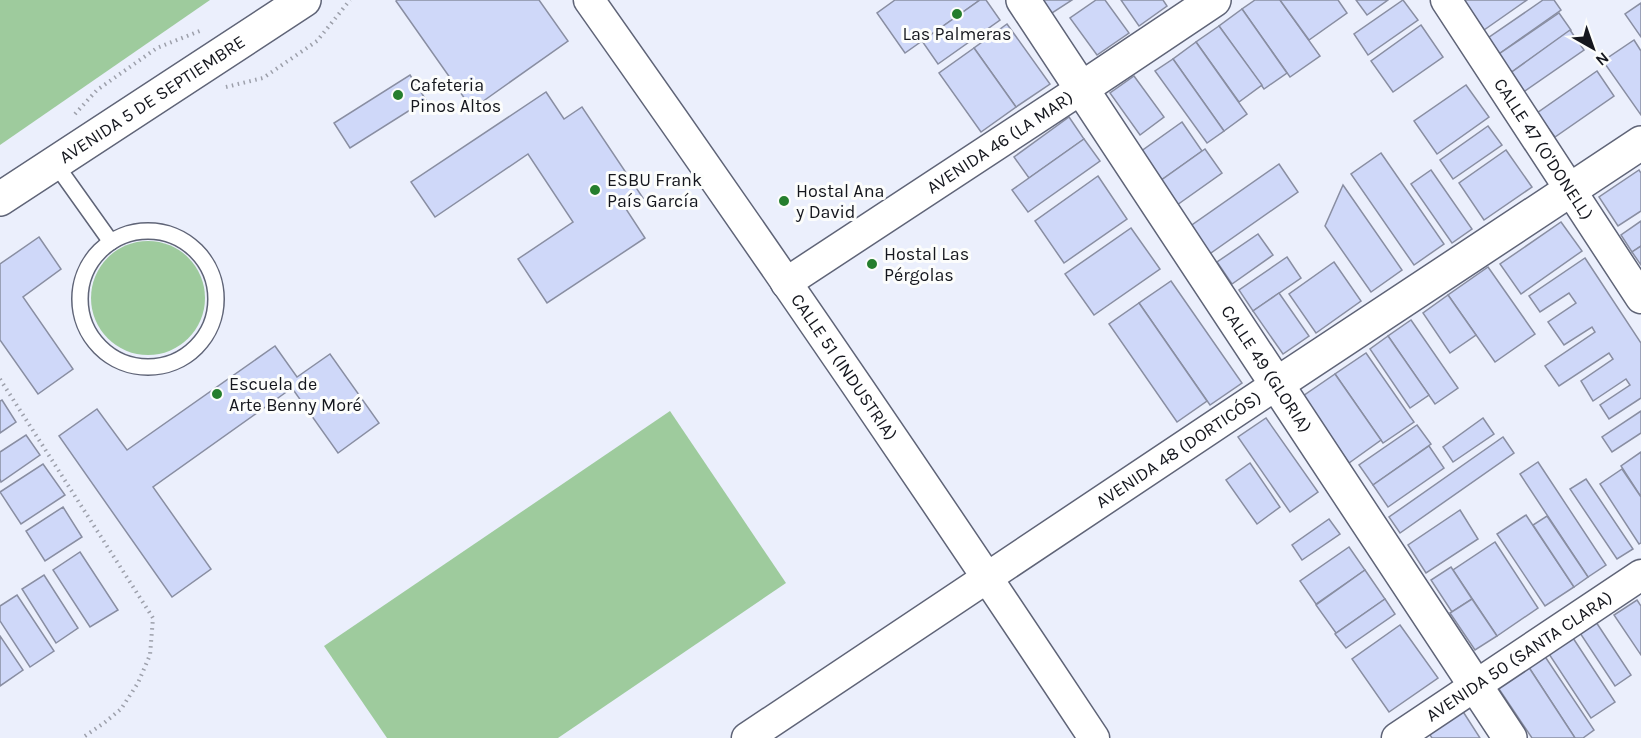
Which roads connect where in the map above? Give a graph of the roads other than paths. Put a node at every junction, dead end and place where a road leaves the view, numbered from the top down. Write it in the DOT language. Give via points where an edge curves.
graph roads {
  1 [pos="304,0"];
  2 [pos="1023,0"];
  3 [pos="1214,0"];
  4 [pos="1446,0"];
  5 [pos="592,1"];
  6 [pos="1082,89"];
  7 [pos="1641,143"];
  8 [pos="54,162"];
  9 [pos="1570,190"];
  10 [pos="0,199"];
  11 [pos="111,242"];
  12 [pos="786,283"];
  13 [pos="1641,298"];
  14 [pos="1277,384"];
  15 [pos="1641,575"];
  16 [pos="988,578"];
  17 [pos="1476,686"];
  18 [pos="747,738"];
  19 [pos="1094,738"];
  20 [pos="1397,738"];
  21 [pos="1510,738"];
  1 -- 8 [label="main road, AVENIDA 5 DE SEPTIEMBRE"];
  2 -- 6 [label="main road, CALLE 49 (GLORIA)"];
  3 -- 6 [label="main road, AVENIDA 46 (LA MAR)"];
  4 -- 9 [label="street, CALLE 47 (O'DONELL)"];
  5 -- 12 [label="street, CALLE 51 (INDUSTRIA)"];
  6 -- 12 [label="street, AVENIDA 46 (LA MAR)"];
  6 -- 14 [label="main road, CALLE 49 (GLORIA)"];
  7 -- 9 [label="main road, AVENIDA 48 (DORTICÓS)"];
  8 -- 10 [label="main road, AVENIDA 5 DE SEPTIEMBRE"];
  8 -- 11 [label="lane"];
  9 -- 13 [label="street, CALLE 47 (O'DONELL)"];
  9 -- 14 [label="main road, AVENIDA 48 (DORTICÓS)"];
  11 -- 11 [label="lane" via="94,258 83,279 80,302 85,325 97,345 115,359 137,367 160,367 183,359 201,344 212,325 217,304 207,262 193,246 174,235 131,233"];
  12 -- 16 [label="street, CALLE 51 (INDUSTRIA)"];
  14 -- 16 [label="street, AVENIDA 48 (DORTICÓS)"];
  14 -- 17 [label="main road, CALLE 49 (GLORIA)"];
  15 -- 17 [label="street, AVENIDA 50 (SANTA CLARA)"];
  16 -- 18 [label="street, AVENIDA 48 (DORTICÓS)"];
  16 -- 19 [label="street, CALLE 51 (INDUSTRIA)"];
  17 -- 20 [label="street, AVENIDA 50 (SANTA CLARA)"];
  17 -- 21 [label="main road, CALLE 49 (GLORIA)"];
}
